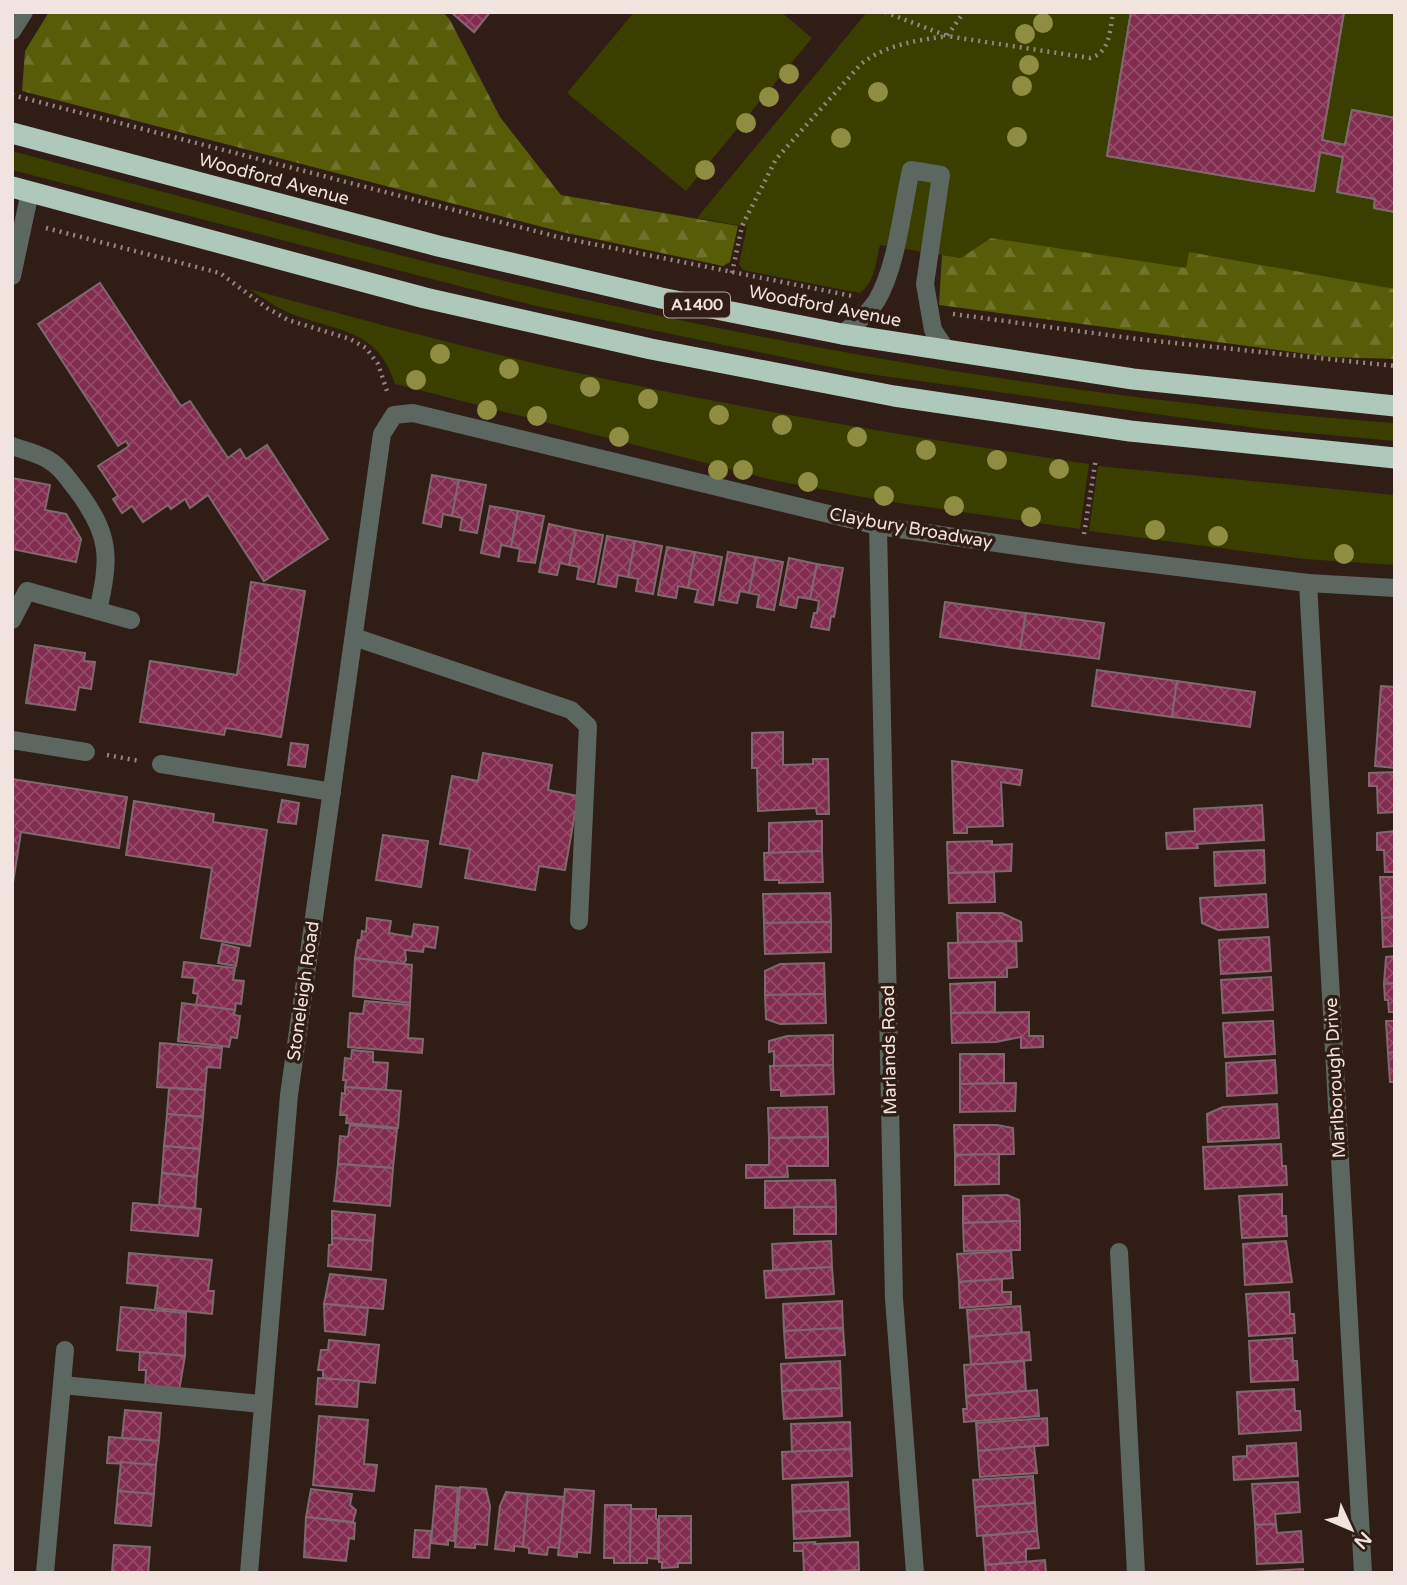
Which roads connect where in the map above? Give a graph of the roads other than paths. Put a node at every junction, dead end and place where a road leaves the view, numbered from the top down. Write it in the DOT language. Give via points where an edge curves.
graph roads {
  1 [pos="24,12"];
  2 [pos="12,31"];
  3 [pos="12,133"];
  4 [pos="21,190"];
  5 [pos="12,276"];
  6 [pos="842,334"];
  7 [pos="948,352"];
  8 [pos="1395,406"];
  9 [pos="394,415"];
  10 [pos="12,446"];
  11 [pos="1395,458"];
  12 [pos="878,526"];
  13 [pos="1308,583"];
  14 [pos="1395,588"];
  15 [pos="98,611"];
  16 [pos="12,620"];
  17 [pos="131,620"];
  18 [pos="354,637"];
  19 [pos="12,740"];
  20 [pos="86,752"];
  21 [pos="162,764"];
  22 [pos="332,792"];
  23 [pos="579,921"];
  24 [pos="1119,1252"];
  25 [pos="65,1350"];
  26 [pos="62,1385"];
  27 [pos="262,1404"];
  28 [pos="45,1573"];
  29 [pos="249,1573"];
  30 [pos="915,1573"];
  31 [pos="1136,1573"];
  32 [pos="1363,1573"];
  1 -- 2 [label="street"];
  3 -- 6 [label="highway, Woodford Avenue / A1400" via="438,246"];
  4 -- 5 [label="street" via="24,223"];
  4 -- 11 [label="highway" via="425,298 650,349 894,396 1052,420"];
  6 -- 7 [label="highway, Woodford Avenue / A1400"];
  6 -- 7 [label="street" via="865,316 889,276 911,170 940,175 925,284 933,330"];
  7 -- 8 [label="highway, Woodford Avenue / A1400" via="1133,379"];
  9 -- 12 [label="street, Claybury Broadway" via="413,413"];
  9 -- 18 [label="street, Stoneleigh Road" via="382,434"];
  10 -- 15 [label="street" via="47,459 89,506 104,536 106,574"];
  12 -- 13 [label="street, Claybury Broadway"];
  12 -- 30 [label="street, Marlands Road" via="894,1299"];
  13 -- 14 [label="street, Claybury Broadway"];
  13 -- 32 [label="street, Marlborough Drive"];
  15 -- 16 [label="street" via="27,591"];
  15 -- 17 [label="street"];
  18 -- 22 [label="street, Stoneleigh Road"];
  18 -- 23 [label="street" via="571,710 588,726"];
  19 -- 20 [label="street"];
  21 -- 22 [label="street"];
  22 -- 27 [label="street, Stoneleigh Road" via="289,1095"];
  24 -- 31 [label="street"];
  25 -- 26 [label="street"];
  26 -- 27 [label="street"];
  26 -- 28 [label="street"];
  27 -- 29 [label="street, Stoneleigh Road"];
}
